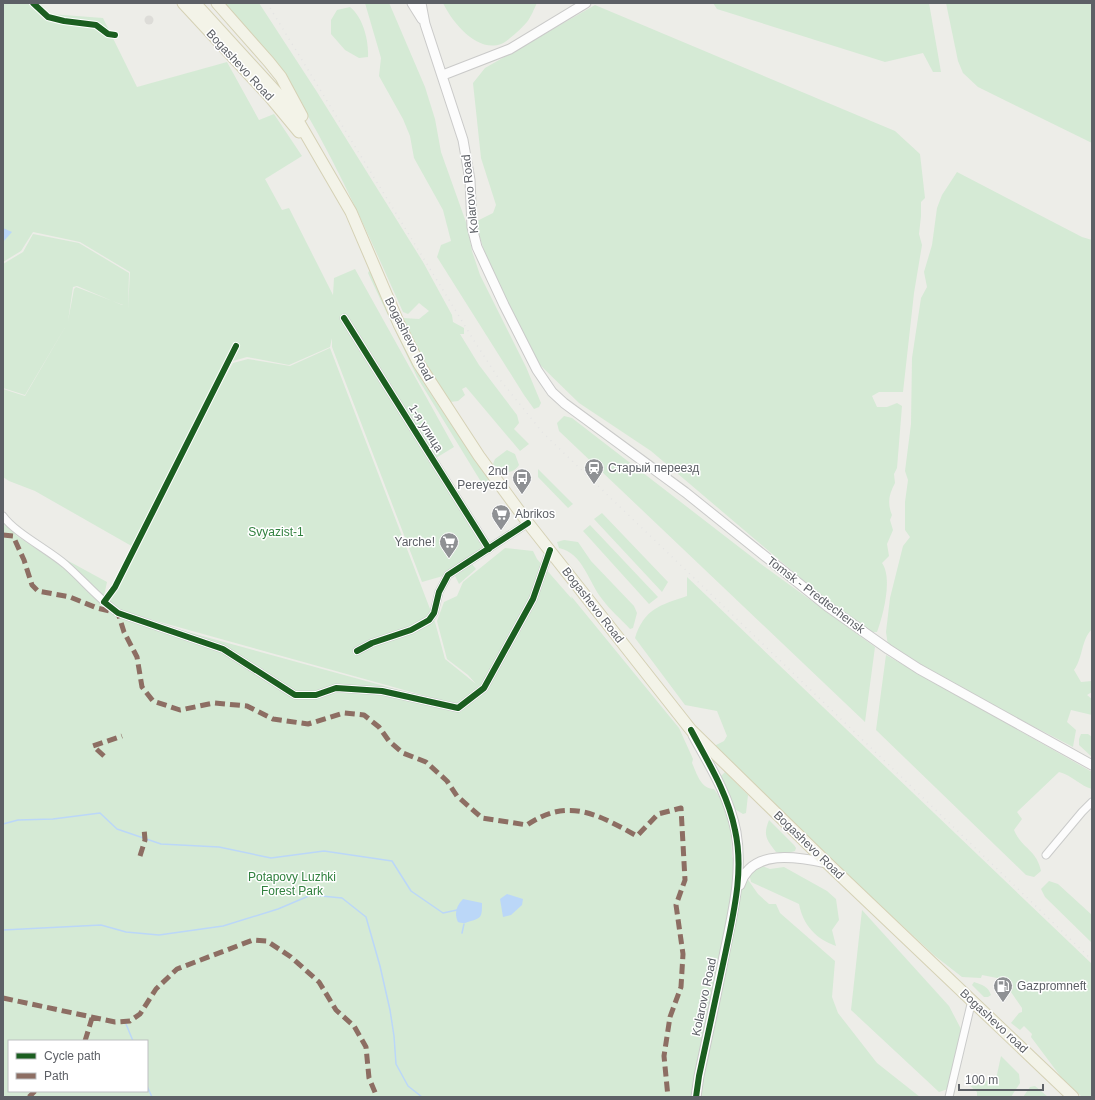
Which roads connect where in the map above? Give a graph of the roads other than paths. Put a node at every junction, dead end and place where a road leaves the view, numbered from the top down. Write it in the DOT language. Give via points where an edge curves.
graph roads {
  1 [pos="187,3"];
  2 [pos="217,3"];
  3 [pos="412,3"];
  4 [pos="421,3"];
  5 [pos="586,3"];
  6 [pos="425,24"];
  7 [pos="437,58"];
  8 [pos="458,70"];
  9 [pos="443,76"];
  10 [pos="448,89"];
  11 [pos="312,145"];
  12 [pos="344,318"];
  13 [pos="557,397"];
  14 [pos="3,516"];
  15 [pos="528,522"];
  16 [pos="489,549"];
  17 [pos="550,550"];
  18 [pos="357,651"];
  19 [pos="691,730"];
  20 [pos="721,761"];
  21 [pos="1092,765"];
  22 [pos="711,768"];
  23 [pos="1092,802"];
  24 [pos="812,848"];
  25 [pos="1046,855"];
  26 [pos="805,858"];
  27 [pos="739,863"];
  28 [pos="827,863"];
  29 [pos="754,865"];
  30 [pos="735,902"];
  31 [pos="972,1000"];
  32 [pos="696,1097"];
  33 [pos="949,1097"];
  34 [pos="1073,1097"];
  1 -- 11 [label="main road, Bogashevo Road"];
  2 -- 11 [label="main road" via="281,77 306,124"];
  3 -- 6 [label="main road"];
  4 -- 6 [label="main road"];
  5 -- 8 [label="main road" via="510,49"];
  6 -- 7 [label="main road, Kolarovo Road"];
  7 -- 8 [label="main road"];
  7 -- 9 [label="main road, Kolarovo Road"];
  8 -- 9 [label="main road"];
  8 -- 10 [label="main road" via="453,75"];
  9 -- 10 [label="main road, Kolarovo Road"];
  10 -- 13 [label="main road, Kolarovo Road" via="467,160 472,227 477,247 537,370"];
  11 -- 15 [label="main road, Bogashevo Road" via="351,212 399,324 424,373 478,456"];
  12 -- 16 [label="street, 1-я улица"];
  13 -- 21 [label="main road, Tomsk - Predtechensk" via="685,492 827,606 888,649"];
  14 -- 17 [label="street" via="17,530 65,565 118,613 223,649 295,695 316,695 336,688 382,692 458,708 484,688 533,599"];
  15 -- 16 [label="street"];
  15 -- 17 [label="main road, Bogashevo Road"];
  16 -- 18 [label="street" via="448,575 439,592 434,613 428,620 411,630 372,643"];
  17 -- 19 [label="main road, Bogashevo Road"];
  19 -- 20 [label="main road, Bogashevo Road"];
  19 -- 22 [label="main road"];
  20 -- 22 [label="main road" via="714,761"];
  20 -- 24 [label="main road, Bogashevo Road"];
  22 -- 27 [label="main road" via="730,811"];
  23 -- 25 [label="street"];
  24 -- 26 [label="main road" via="810,856"];
  24 -- 28 [label="main road, Bogashevo Road"];
  26 -- 28 [label="main road"];
  26 -- 29 [label="main road" via="774,858"];
  27 -- 29 [label="main road" via="744,867"];
  27 -- 30 [label="main road"];
  28 -- 31 [label="main road, Bogashevo Road"];
  29 -- 30 [label="main road" via="743,877"];
  30 -- 32 [label="main road, Kolarovo Road"];
  31 -- 33 [label="street"];
  31 -- 34 [label="main road, Bogashevo road"];
}
